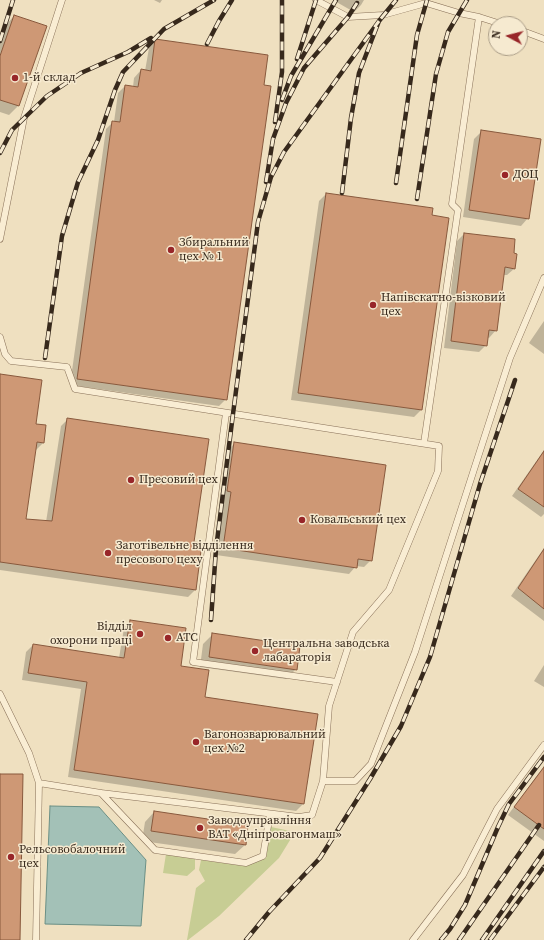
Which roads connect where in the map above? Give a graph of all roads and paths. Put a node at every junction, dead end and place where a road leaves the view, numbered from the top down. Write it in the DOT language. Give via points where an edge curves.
graph roads {
  1 [pos="62,0"];
  2 [pos="316,0"];
  3 [pos="479,16"];
  4 [pos="488,19"];
  5 [pos="528,33"];
  6 [pos="544,39"];
  7 [pos="0,239"];
  8 [pos="544,278"];
  9 [pos="0,337"];
  10 [pos="226,413"];
  11 [pos="424,444"];
  12 [pos="337,682"];
  13 [pos="0,694"];
  14 [pos="544,746"];
  15 [pos="323,781"];
  16 [pos="39,783"];
  17 [pos="101,793"];
  18 [pos="270,814"];
  19 [pos="36,940"];
  20 [pos="413,940"];
  1 -- 7 [label="lane" via="24,118"];
  2 -- 3 [label="lane" via="348,17 383,15 426,3"];
  3 -- 4 [label="lane"];
  3 -- 11 [label="lane" via="452,204 458,210"];
  5 -- 6 [label="lane"];
  8 -- 15 [label="lane" via="510,358 415,652 371,764 355,781"];
  9 -- 10 [label="lane" via="5,354 11,361 67,368 75,389"];
  10 -- 11 [label="lane"];
  10 -- 12 [label="lane" via="193,662"];
  11 -- 12 [label="lane" via="439,446 438,471 389,590 353,632"];
  12 -- 15 [label="lane" via="329,706"];
  13 -- 16 [label="lane" via="30,753"];
  14 -- 20 [label="lane" via="497,809 463,875"];
  15 -- 18 [label="lane" via="312,814 299,817"];
  16 -- 17 [label="lane"];
  16 -- 19 [label="lane"];
  17 -- 18 [label="lane"];
  17 -- 18 [label="lane" via="155,850 246,863 262,856"];
}
